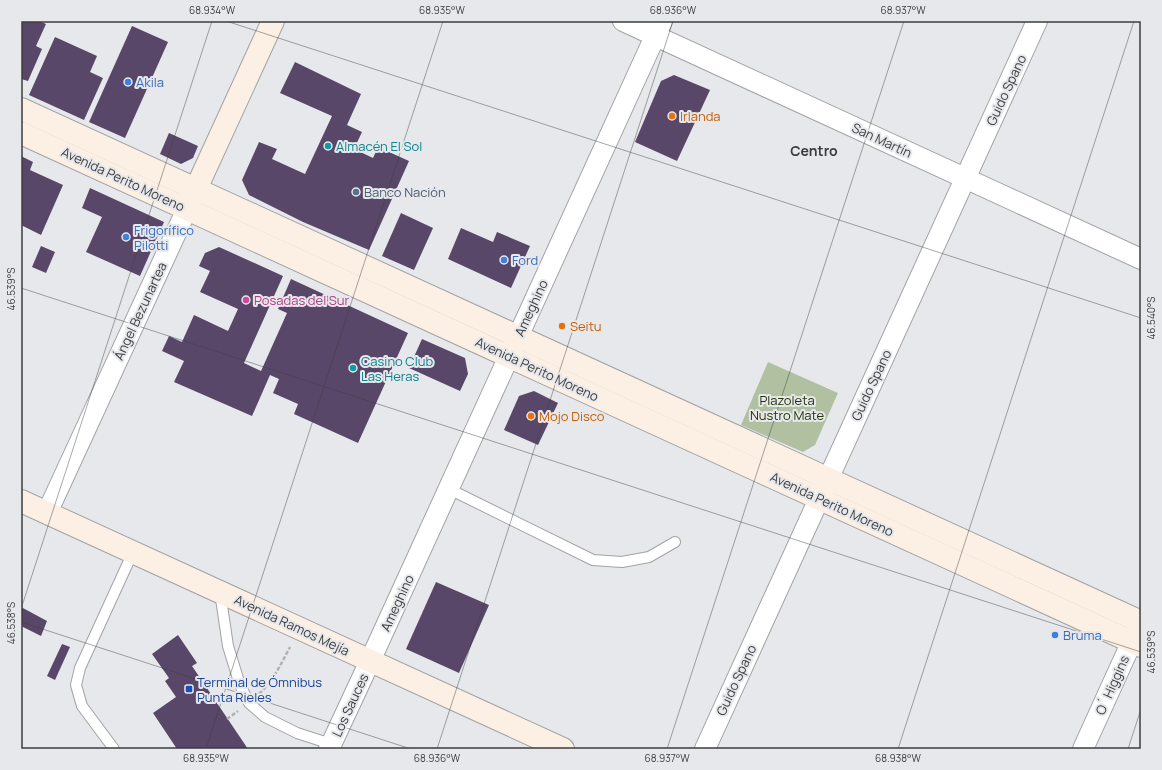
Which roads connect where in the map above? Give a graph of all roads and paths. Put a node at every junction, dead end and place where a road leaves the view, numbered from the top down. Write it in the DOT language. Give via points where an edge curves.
graph roads {
  1 [pos="273,21"];
  2 [pos="623,21"];
  3 [pos="1037,21"];
  4 [pos="659,28"];
  5 [pos="21,109"];
  6 [pos="21,133"];
  7 [pos="966,178"];
  8 [pos="196,189"];
  9 [pos="187,209"];
  10 [pos="1141,259"];
  11 [pos="518,336"];
  12 [pos="509,356"];
  13 [pos="828,479"];
  14 [pos="449,489"];
  15 [pos="819,498"];
  16 [pos="21,502"];
  17 [pos="46,513"];
  18 [pos="675,542"];
  19 [pos="133,552"];
  20 [pos="220,592"];
  21 [pos="1141,621"];
  22 [pos="299,628"];
  23 [pos="1136,644"];
  24 [pos="370,661"];
  25 [pos="249,703"];
  26 [pos="227,718"];
  27 [pos="330,747"];
  28 [pos="559,748"];
  29 [pos="114,749"];
  30 [pos="705,749"];
  31 [pos="1082,749"];
  1 -- 8 [label="street, Ángel Bezunartea"];
  2 -- 4 [label="street, San Martín"];
  3 -- 7 [label="street, Guido Spano"];
  4 -- 7 [label="street, San Martín"];
  4 -- 11 [label="street, Ameghino"];
  5 -- 8 [label="street, Avenida Perito Moreno"];
  6 -- 9 [label="street, Avenida Perito Moreno"];
  7 -- 10 [label="street, San Martín"];
  7 -- 13 [label="street, Guido Spano"];
  8 -- 9 [label="street, Ángel Bezunartea"];
  8 -- 11 [label="street, Avenida Perito Moreno"];
  9 -- 12 [label="street, Avenida Perito Moreno"];
  9 -- 17 [label="street, Ángel Bezunartea"];
  11 -- 12 [label="street, Ameghino"];
  11 -- 13 [label="street, Avenida Perito Moreno"];
  12 -- 14 [label="street, Ameghino"];
  12 -- 15 [label="street, Avenida Perito Moreno"];
  13 -- 15 [label="street, Guido Spano"];
  13 -- 21 [label="street, Avenida Perito Moreno"];
  14 -- 18 [label="lane" via="593,560 622,562 649,557"];
  14 -- 24 [label="street, Ameghino"];
  15 -- 23 [label="street, Avenida Perito Moreno"];
  15 -- 30 [label="street, Guido Spano"];
  16 -- 17 [label="street, Avenida Ramos Mejía"];
  17 -- 19 [label="street, Avenida Ramos Mejía"];
  19 -- 20 [label="street, Avenida Ramos Mejía"];
  19 -- 29 [label="lane" via="80,668 76,685 82,706"];
  20 -- 22 [label="street, Avenida Ramos Mejía"];
  20 -- 25 [label="lane" via="228,646 240,685"];
  21 -- 23 [label="street, O´ Higgins"];
  22 -- 24 [label="street, Avenida Ramos Mejía"];
  22 -- 25 [label="path" via="278,671 265,689"];
  23 -- 31 [label="street, O´ Higgins"];
  24 -- 27 [label="street, Los Sauces"];
  24 -- 28 [label="street, Avenida Ramos Mejía"];
  25 -- 26 [label="path"];
  25 -- 27 [label="lane" via="265,718"];
}
